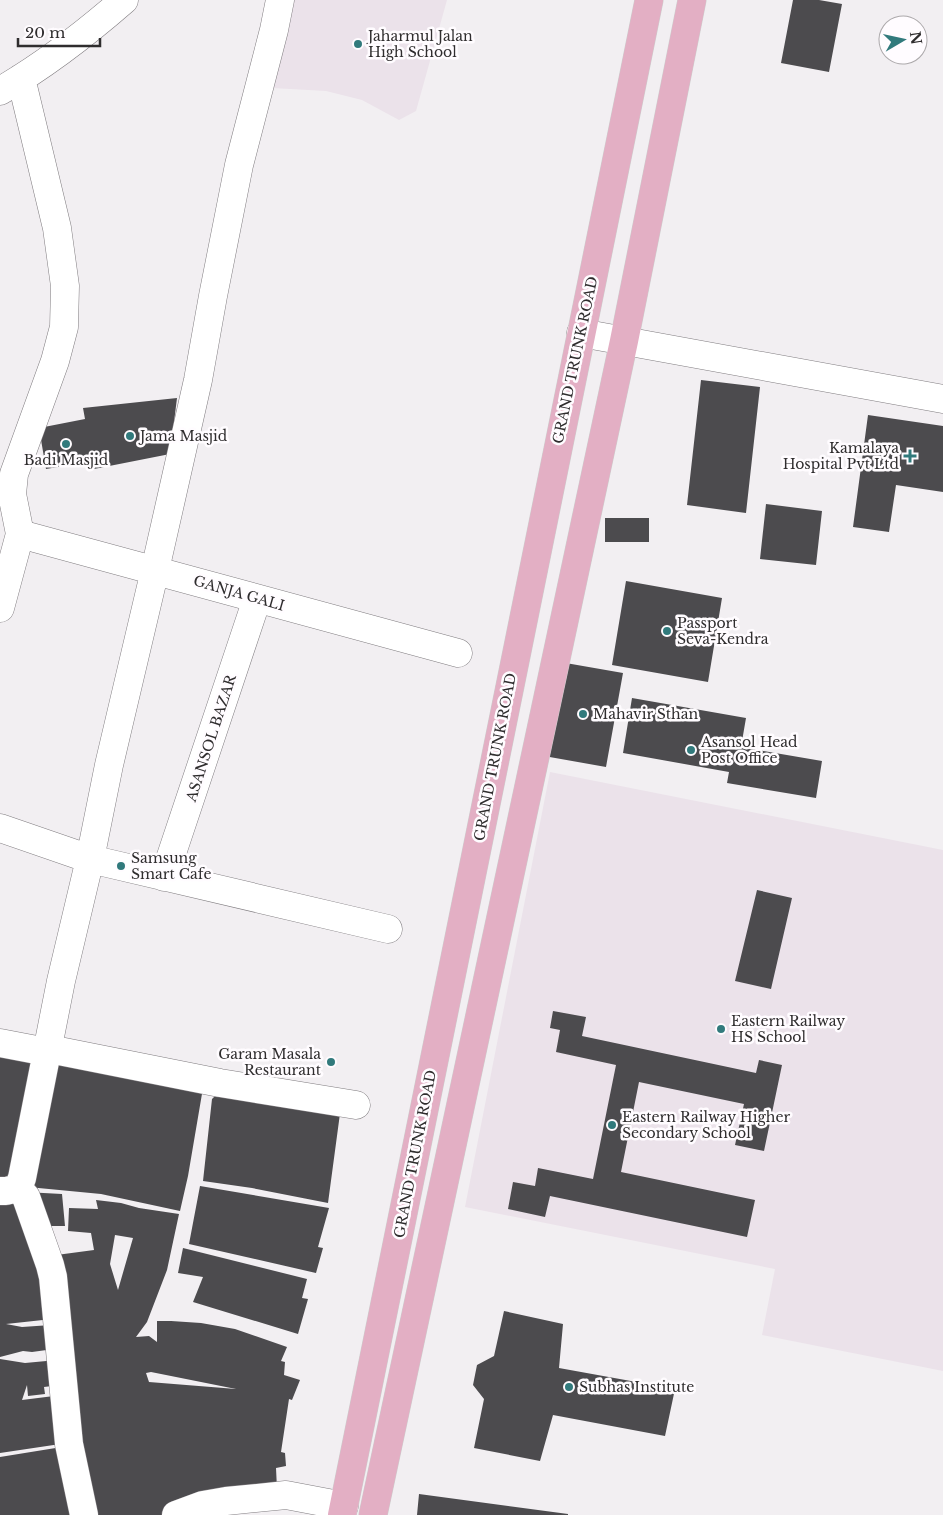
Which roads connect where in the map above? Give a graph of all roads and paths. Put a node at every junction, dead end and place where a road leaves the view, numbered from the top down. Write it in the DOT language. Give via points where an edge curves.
graph roads {
  1 [pos="124,0"];
  2 [pos="280,0"];
  3 [pos="649,0"];
  4 [pos="692,0"];
  5 [pos="11,84"];
  6 [pos="581,333"];
  7 [pos="624,341"];
  8 [pos="943,399"];
  9 [pos="20,534"];
  10 [pos="155,570"];
  11 [pos="257,599"];
  12 [pos="0,608"];
  13 [pos="458,653"];
  14 [pos="0,828"];
  15 [pos="90,859"];
  16 [pos="164,877"];
  17 [pos="388,929"];
  18 [pos="0,1043"];
  19 [pos="47,1052"];
  20 [pos="356,1105"];
  21 [pos="9,1190"];
  22 [pos="343,1510"];
  23 [pos="84,1515"];
  24 [pos="176,1515"];
  25 [pos="373,1515"];
  1 -- 5 [label="street" via="88,30"];
  2 -- 10 [label="street" via="239,165 198,380"];
  3 -- 6 [label="main road, GRAND TRUNK ROAD"];
  4 -- 7 [label="main road"];
  5 -- 9 [label="street" via="57,228 65,286 64,327 55,361 14,474 12,494"];
  6 -- 7 [label="street"];
  6 -- 22 [label="main road, GRAND TRUNK ROAD"];
  7 -- 8 [label="street"];
  7 -- 25 [label="main road"];
  9 -- 10 [label="street, GANJA GALI"];
  9 -- 12 [label="street"];
  10 -- 11 [label="street, GANJA GALI"];
  10 -- 15 [label="street" via="108,764"];
  11 -- 13 [label="street, GANJA GALI"];
  11 -- 16 [label="street, ASANSOL BAZAR"];
  14 -- 15 [label="street"];
  15 -- 16 [label="street"];
  15 -- 19 [label="street"];
  16 -- 17 [label="street"];
  18 -- 19 [label="street"];
  19 -- 20 [label="street" via="54,1050"];
  19 -- 21 [label="street" via="22,1178"];
  21 -- 23 [label="street" via="26,1197 50,1265 69,1444"];
  22 -- 24 [label="street" via="286,1495 226,1501"];
}
